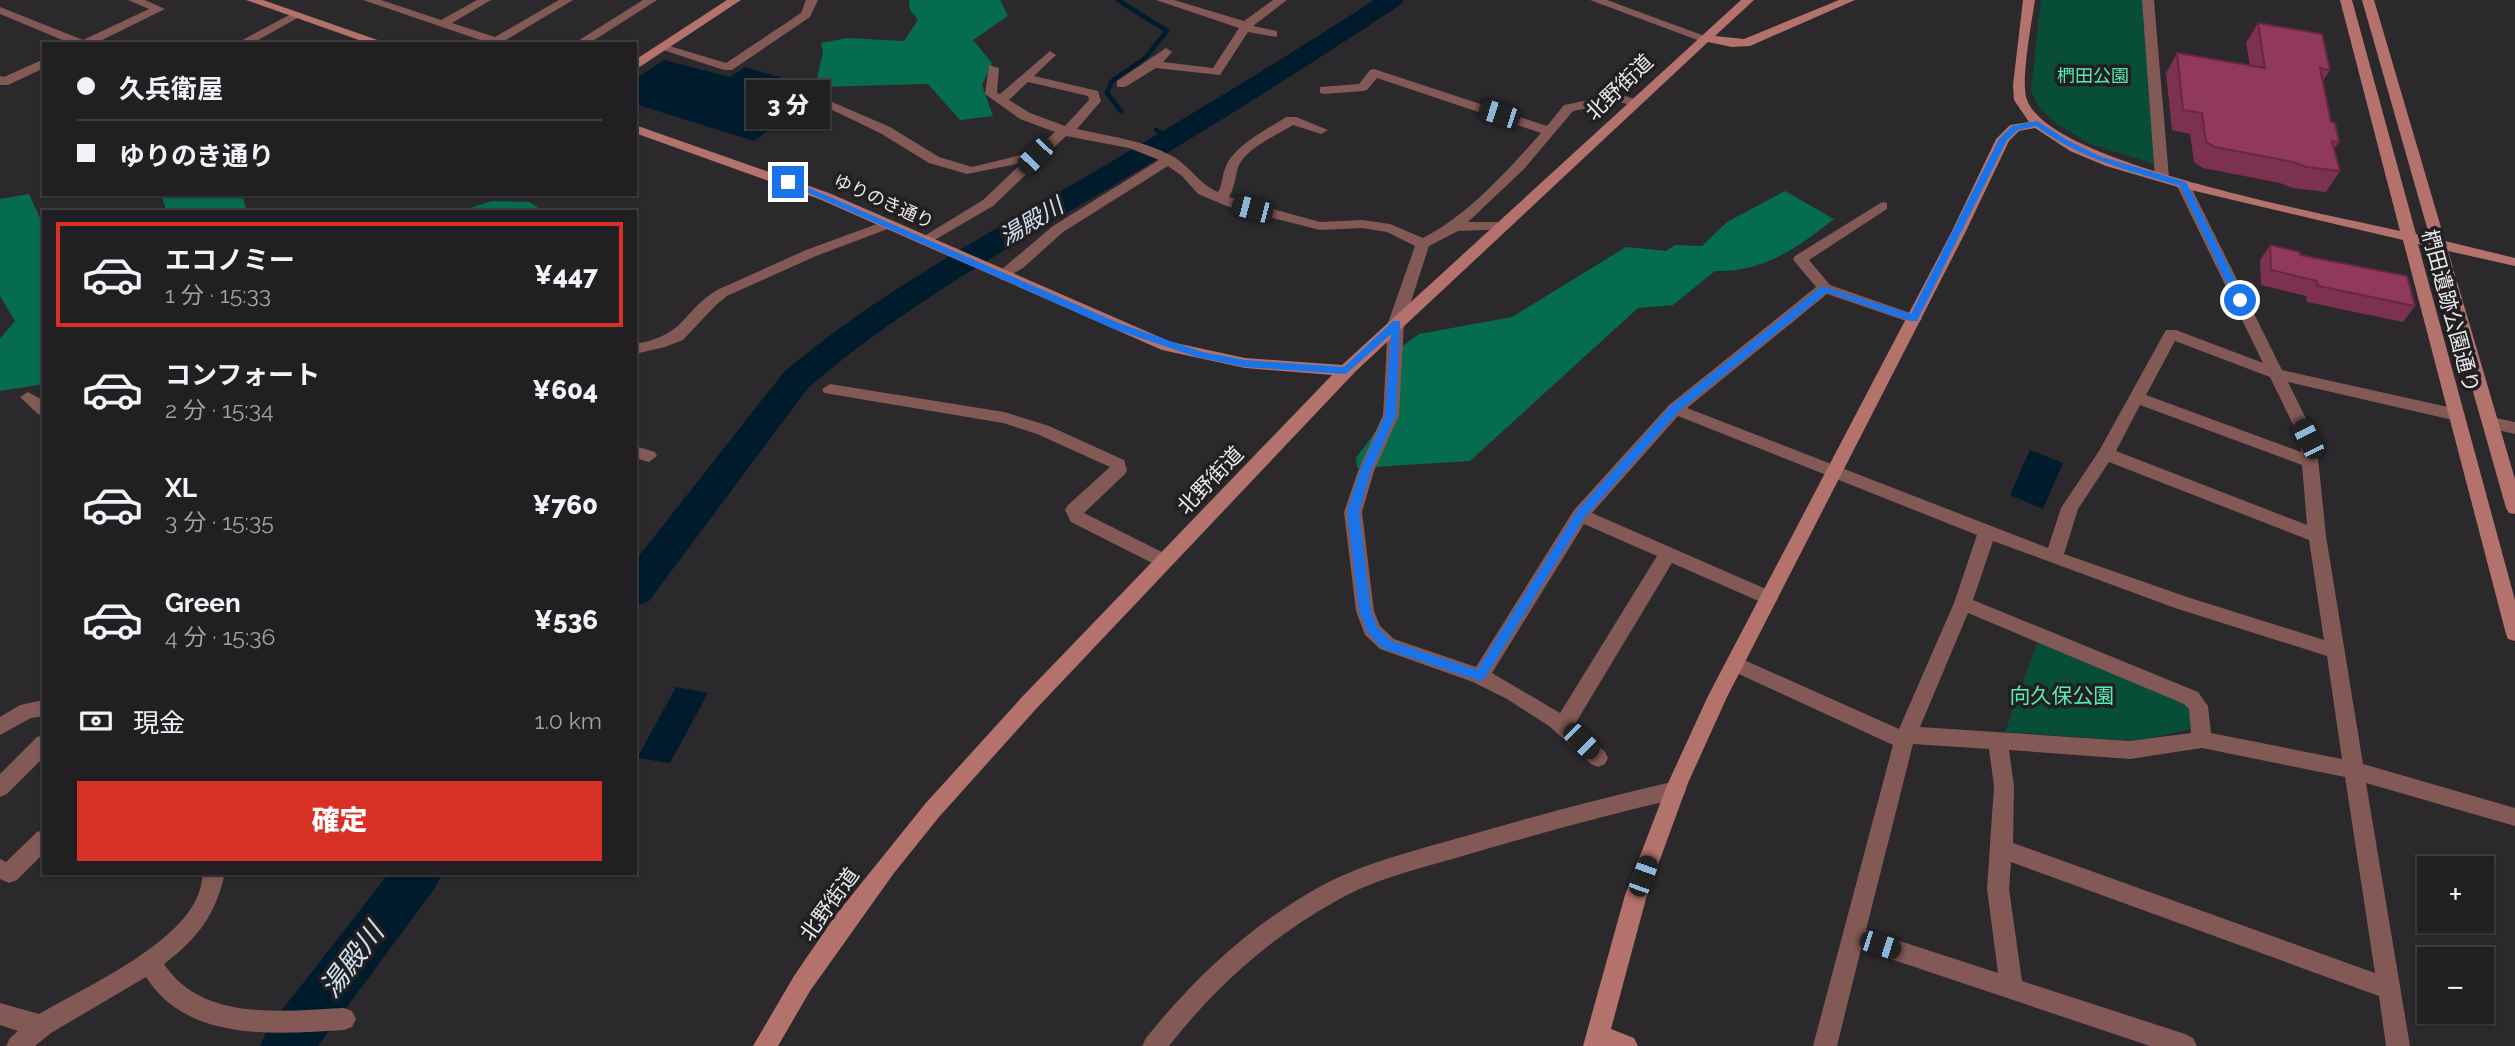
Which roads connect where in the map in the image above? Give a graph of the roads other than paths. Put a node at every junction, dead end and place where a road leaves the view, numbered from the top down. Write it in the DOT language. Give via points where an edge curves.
graph roads {
  1 [pos="134,0"];
  2 [pos="252,0"];
  3 [pos="369,0"];
  4 [pos="485,0"];
  5 [pos="567,0"];
  6 [pos="651,0"];
  7 [pos="735,0"];
  8 [pos="812,0"];
  9 [pos="1163,0"];
  10 [pos="1281,0"];
  11 [pos="1596,0"];
  12 [pos="1748,0"];
  13 [pos="1849,0"];
  14 [pos="2029,0"];
  15 [pos="2148,0"];
  16 [pos="2346,0"];
  17 [pos="2368,0"];
  18 [pos="0,10"];
  19 [pos="297,15"];
  20 [pos="442,24"];
  21 [pos="1246,27"];
  22 [pos="1273,34"];
  23 [pos="1704,38"];
  24 [pos="78,42"];
  25 [pos="87,42"];
  26 [pos="245,42"];
  27 [pos="377,42"];
  28 [pos="501,42"];
  29 [pos="582,42"];
  30 [pos="663,48"];
  31 [pos="1166,52"];
  32 [pos="1050,55"];
  33 [pos="42,64"];
  34 [pos="1154,64"];
  35 [pos="637,65"];
  36 [pos="993,68"];
  37 [pos="1026,78"];
  38 [pos="0,80"];
  39 [pos="1121,85"];
  40 [pos="1324,90"];
  41 [pos="1000,101"];
  42 [pos="1633,103"];
  43 [pos="828,104"];
  44 [pos="2037,124"];
  45 [pos="637,130"];
  46 [pos="1321,130"];
  47 [pos="1065,131"];
  48 [pos="1549,131"];
  49 [pos="1035,156"];
  50 [pos="1168,159"];
  51 [pos="2162,178"];
  52 [pos="2183,184"];
  53 [pos="1222,198"];
  54 [pos="1882,206"];
  55 [pos="888,223"];
  56 [pos="1503,226"];
  57 [pos="1455,227"];
  58 [pos="2409,239"];
  59 [pos="926,241"];
  60 [pos="1423,244"];
  61 [pos="2439,245"];
  62 [pos="2515,253"];
  63 [pos="2515,262"];
  64 [pos="995,272"];
  65 [pos="1825,288"];
  66 [pos="1914,318"];
  67 [pos="1396,323"];
  68 [pos="637,349"];
  69 [pos="1346,371"];
  70 [pos="2277,374"];
  71 [pos="830,389"];
  72 [pos="28,397"];
  73 [pos="2137,398"];
  74 [pos="42,408"];
  75 [pos="1675,409"];
  76 [pos="2457,415"];
  77 [pos="2491,423"];
  78 [pos="2515,428"];
  79 [pos="2106,454"];
  80 [pos="2310,462"];
  81 [pos="1834,471"];
  82 [pos="2515,508"];
  83 [pos="1580,515"];
  84 [pos="1987,532"];
  85 [pos="2317,536"];
  86 [pos="1668,554"];
  87 [pos="2054,558"];
  88 [pos="1164,561"];
  89 [pos="1769,598"];
  90 [pos="1963,603"];
  91 [pos="2515,634"];
  92 [pos="2334,651"];
  93 [pos="1735,664"];
  94 [pos="1480,676"];
  95 [pos="42,708"];
  96 [pos="1564,724"];
  97 [pos="0,727"];
  98 [pos="1905,738"];
  99 [pos="2202,740"];
  100 [pos="1998,743"];
  101 [pos="42,745"];
  102 [pos="1598,758"];
  103 [pos="2353,770"];
  104 [pos="0,788"];
  105 [pos="1676,790"];
  106 [pos="2515,817"];
  107 [pos="42,841"];
  108 [pos="2002,849"];
  109 [pos="0,869"];
  110 [pos="214,875"];
  111 [pos="1853,936"];
  112 [pos="150,963"];
  113 [pos="2012,989"];
  114 [pos="2389,989"];
  115 [pos="0,1014"];
  116 [pos="344,1019"];
  117 [pos="40,1026"];
  118 [pos="1596,1041"];
  119 [pos="18,1046"];
  120 [pos="765,1046"];
  121 [pos="1154,1046"];
  122 [pos="1626,1046"];
  123 [pos="1825,1046"];
  124 [pos="2185,1046"];
  125 [pos="2398,1046"];
  1 -- 25 [label="street" via="159,9"];
  2 -- 19 [label="street"];
  3 -- 20 [label="street"];
  4 -- 20 [label="street"];
  5 -- 28 [label="street"];
  6 -- 29 [label="street"];
  7 -- 30 [label="street"];
  8 -- 30 [label="street" via="806,15 728,68"];
  9 -- 21 [label="street"];
  10 -- 21 [label="street"];
  11 -- 23 [label="street"];
  12 -- 23 [label="street, 北野街道"];
  13 -- 23 [label="street" via="1746,43"];
  14 -- 44 [label="street" via="2019,93"];
  15 -- 51 [label="street"];
  16 -- 58 [label="street, 椚田遺跡公園通り"];
  17 -- 61 [label="street, 椚田遺跡公園通り"];
  18 -- 24 [label="street"];
  19 -- 26 [label="street"];
  19 -- 27 [label="street"];
  20 -- 28 [label="street"];
  21 -- 22 [label="street"];
  21 -- 34 [label="street" via="1216,72"];
  23 -- 42 [label="street, 北野街道"];
  30 -- 35 [label="street"];
  31 -- 34 [label="street"];
  32 -- 37 [label="street"];
  33 -- 38 [label="street"];
  34 -- 39 [label="street"];
  36 -- 41 [label="street" via="991,94"];
  37 -- 41 [label="street"];
  37 -- 47 [label="street" via="1094,94 1095,101"];
  40 -- 48 [label="street" via="1363,87 1374,73"];
  41 -- 47 [label="street"];
  42 -- 48 [label="street" via="1619,98 1569,108"];
  42 -- 56 [label="street, 北野街道"];
  43 -- 49 [label="street" via="885,130 934,160 972,171"];
  44 -- 51 [label="street" via="2096,158"];
  44 -- 66 [label="street" via="2015,128 2003,139"];
  45 -- 55 [label="street, ゆりのき通り" via="788,182"];
  46 -- 53 [label="street" via="1291,120 1239,155"];
  47 -- 49 [label="street"];
  47 -- 50 [label="street" via="1136,146"];
  48 -- 57 [label="street"];
  49 -- 59 [label="street" via="988,203"];
  50 -- 53 [label="street" via="1203,191"];
  50 -- 64 [label="street" via="1058,229 1018,265"];
  51 -- 52 [label="street"];
  52 -- 58 [label="street"];
  52 -- 70 [label="street"];
  53 -- 60 [label="street" via="1309,225 1390,228"];
  54 -- 65 [label="street" via="1800,259"];
  55 -- 59 [label="street, ゆりのき通り"];
  55 -- 68 [label="street" via="722,293 710,300 681,334"];
  56 -- 57 [label="street"];
  56 -- 67 [label="street, 北野街道"];
  57 -- 60 [label="street"];
  58 -- 61 [label="street"];
  58 -- 76 [label="street, 椚田遺跡公園通り"];
  59 -- 64 [label="street, ゆりのき通り"];
  60 -- 67 [label="street"];
  61 -- 62 [label="street"];
  61 -- 63 [label="street"];
  61 -- 77 [label="street, 椚田遺跡公園通り"];
  64 -- 69 [label="street" via="1132,333 1192,353 1245,363"];
  65 -- 66 [label="street"];
  65 -- 75 [label="street"];
  66 -- 81 [label="street"];
  67 -- 69 [label="street, 北野街道"];
  67 -- 94 [label="street" via="1391,415 1353,512 1365,611 1373,630 1387,644"];
  69 -- 88 [label="street, 北野街道"];
  70 -- 73 [label="street" via="2171,334"];
  70 -- 76 [label="street"];
  70 -- 80 [label="street" via="2308,439"];
  71 -- 88 [label="street" via="1004,418 1118,464 1119,470 1074,510 1077,517"];
  72 -- 74 [label="street"];
  73 -- 79 [label="street"];
  73 -- 80 [label="street"];
  75 -- 81 [label="street"];
  75 -- 83 [label="street"];
  76 -- 91 [label="street, 椚田遺跡公園通り"];
  77 -- 78 [label="street"];
  77 -- 82 [label="street, 椚田遺跡公園通り"];
  79 -- 85 [label="street"];
  79 -- 87 [label="street" via="2070,508"];
  80 -- 85 [label="street"];
  81 -- 84 [label="street"];
  81 -- 89 [label="street"];
  83 -- 86 [label="street"];
  83 -- 94 [label="street"];
  84 -- 87 [label="street"];
  84 -- 90 [label="street"];
  85 -- 92 [label="street"];
  86 -- 89 [label="street"];
  86 -- 96 [label="street"];
  87 -- 92 [label="street"];
  88 -- 120 [label="street, 北野街道" via="915,828 824,950"];
  89 -- 93 [label="street"];
  90 -- 98 [label="street"];
  90 -- 99 [label="street" via="2191,698 2198,706"];
  92 -- 103 [label="street"];
  93 -- 98 [label="street"];
  93 -- 105 [label="street"];
  94 -- 96 [label="street"];
  95 -- 97 [label="street" via="27,711"];
  96 -- 102 [label="street"];
  98 -- 100 [label="street"];
  98 -- 111 [label="street"];
  99 -- 100 [label="street" via="2130,750"];
  99 -- 103 [label="street"];
  100 -- 108 [label="street" via="2004,786"];
  101 -- 104 [label="street"];
  103 -- 106 [label="street"];
  103 -- 114 [label="street"];
  105 -- 118 [label="street" via="1636,895"];
  105 -- 121 [label="street" via="1383,869 1331,891 1246,950 1193,998"];
  107 -- 109 [label="street" via="9,873"];
  108 -- 113 [label="street" via="1998,889"];
  108 -- 114 [label="street"];
  110 -- 112 [label="street" via="213,889 191,925"];
  111 -- 113 [label="street"];
  111 -- 123 [label="street"];
  112 -- 116 [label="street" via="166,989 215,1015 267,1023"];
  112 -- 117 [label="street"];
  113 -- 124 [label="street"];
  114 -- 125 [label="street"];
  115 -- 117 [label="street"];
  117 -- 119 [label="street"];
  118 -- 122 [label="street"];
}
